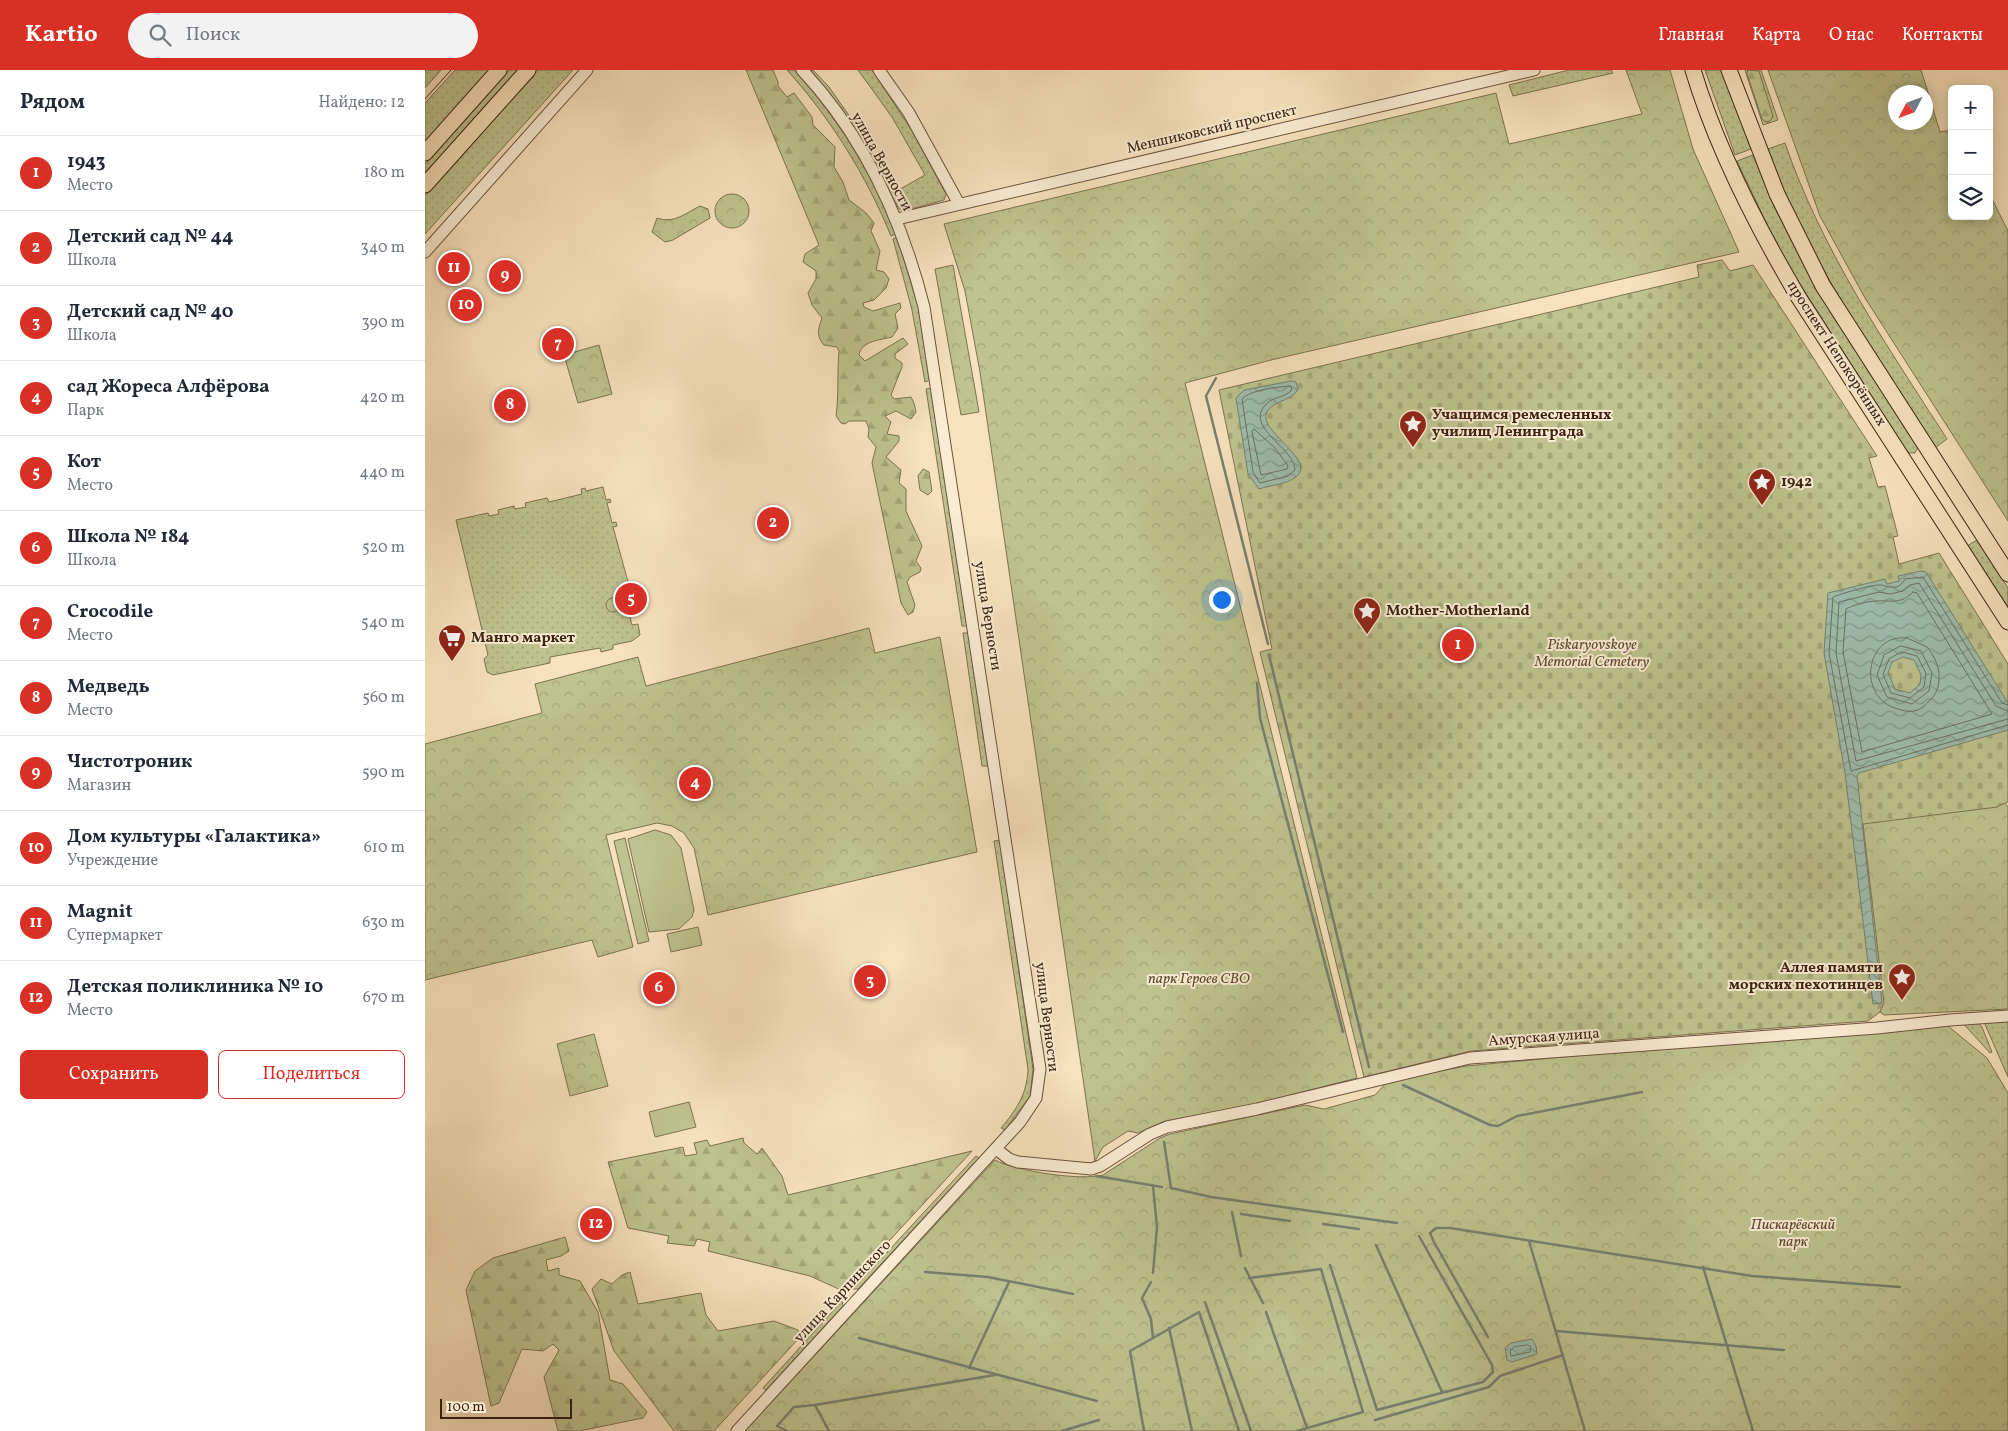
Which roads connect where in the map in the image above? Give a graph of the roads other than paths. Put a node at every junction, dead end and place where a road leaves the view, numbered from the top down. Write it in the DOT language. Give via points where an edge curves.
graph roads {
  1 [pos="499,70"];
  2 [pos="528,70"];
  3 [pos="587,70"];
  4 [pos="802,70"];
  5 [pos="879,70"];
  6 [pos="1534,70"];
  7 [pos="1693,70"];
  8 [pos="1729,70"];
  9 [pos="425,153"];
  10 [pos="425,185"];
  11 [pos="959,204"];
  12 [pos="897,220"];
  13 [pos="425,252"];
  14 [pos="2008,574"];
  15 [pos="2008,622"];
  16 [pos="2008,1016"];
  17 [pos="996,1149"];
  18 [pos="973,1174"];
  19 [pos="737,1431"];
  1 -- 9 [label="main road"];
  2 -- 10 [label="main road"];
  3 -- 13 [label="street"];
  4 -- 12 [label="street, улица Верности" via="853,137"];
  5 -- 11 [label="street" via="909,112"];
  6 -- 11 [label="street, Меншиковский проспект"];
  7 -- 15 [label="main road, проспект Непокорённых" via="1728,161 1771,250"];
  8 -- 14 [label="main road, проспект Непокорённых" via="1777,194 1823,286"];
  11 -- 12 [label="street, Меншиковский проспект"];
  12 -- 17 [label="street, улица Верности" via="918,281 929,333 1038,1054 1036,1098"];
  16 -- 17 [label="street, Амурская улица" via="1470,1058 1167,1127 1100,1166 1074,1169 1018,1162"];
  17 -- 18 [label="street, улица Верности"];
  18 -- 19 [label="street, улица Карпинского"];
}
